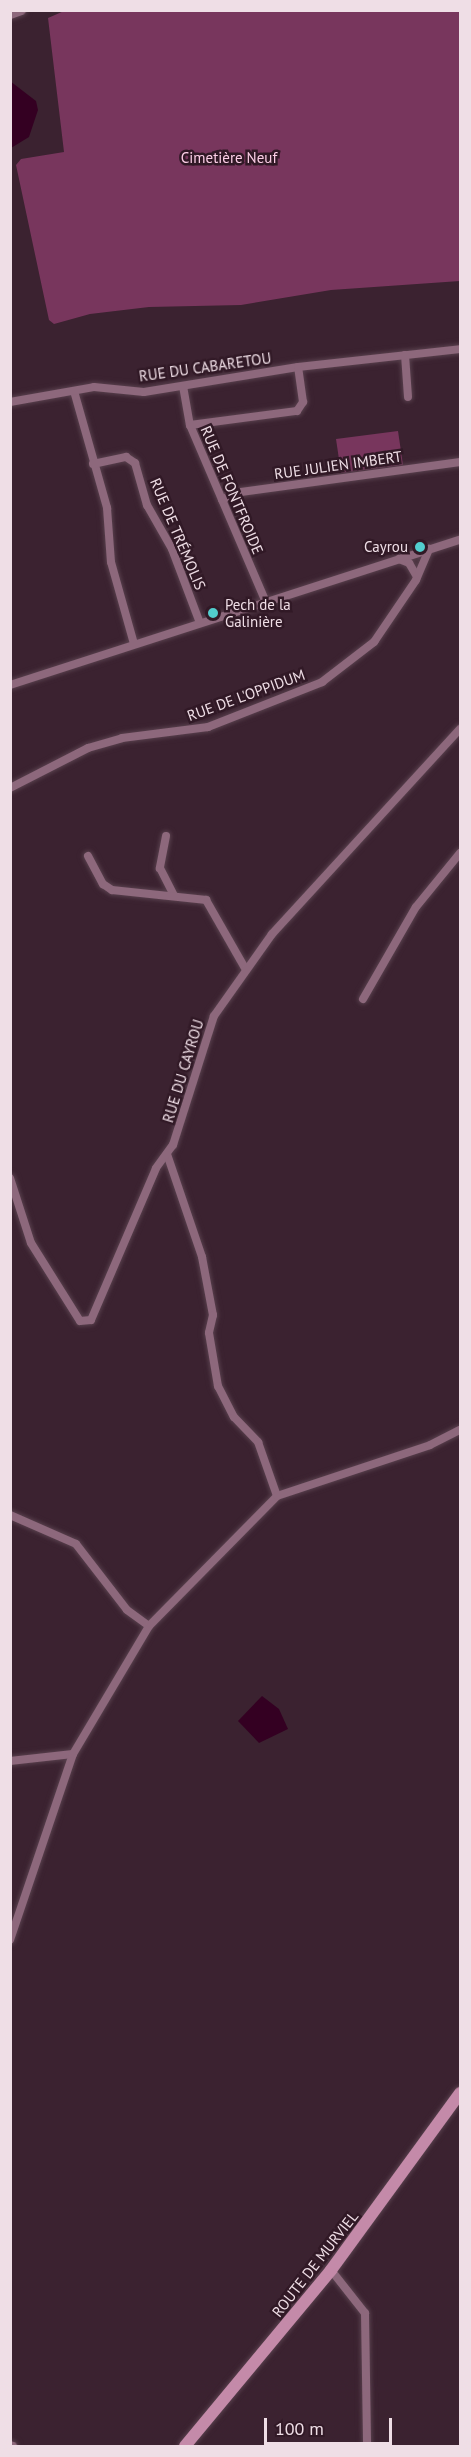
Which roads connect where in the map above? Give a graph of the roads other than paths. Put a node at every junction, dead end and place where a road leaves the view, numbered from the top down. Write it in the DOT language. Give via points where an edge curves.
graph roads {
  1 [pos="21,10"];
  2 [pos="10,14"];
  3 [pos="460,349"];
  4 [pos="405,355"];
  5 [pos="298,367"];
  6 [pos="183,386"];
  7 [pos="74,391"];
  8 [pos="408,397"];
  9 [pos="10,402"];
  10 [pos="190,425"];
  11 [pos="460,462"];
  12 [pos="93,464"];
  13 [pos="222,500"];
  14 [pos="460,540"];
  15 [pos="429,549"];
  16 [pos="399,559"];
  17 [pos="417,577"];
  18 [pos="266,602"];
  19 [pos="200,623"];
  20 [pos="134,644"];
  21 [pos="11,684"];
  22 [pos="460,729"];
  23 [pos="10,788"];
  24 [pos="166,836"];
  25 [pos="460,853"];
  26 [pos="88,856"];
  27 [pos="174,896"];
  28 [pos="245,968"];
  29 [pos="363,999"];
  30 [pos="166,1154"];
  31 [pos="10,1178"];
  32 [pos="460,1430"];
  33 [pos="277,1496"];
  34 [pos="10,1515"];
  35 [pos="149,1626"];
  36 [pos="73,1754"];
  37 [pos="10,1761"];
  38 [pos="10,1940"];
  39 [pos="460,2093"];
  40 [pos="331,2270"];
  41 [pos="185,2446"];
  42 [pos="367,2446"];
  1 -- 2 [label="street"];
  3 -- 4 [label="street, RUE DU CABARETOU"];
  4 -- 5 [label="street, RUE DU CABARETOU"];
  4 -- 8 [label="street"];
  5 -- 6 [label="street, RUE DU CABARETOU"];
  5 -- 10 [label="street" via="303,402 297,411"];
  6 -- 7 [label="street, RUE DU CABARETOU" via="144,393 94,387"];
  6 -- 10 [label="street, RUE DE FONTFROIDE"];
  7 -- 9 [label="street, RUE DU CABARETOU"];
  7 -- 12 [label="street"];
  10 -- 13 [label="street, RUE DE FONTFROIDE"];
  11 -- 13 [label="street, RUE JULIEN IMBERT" via="234,493"];
  12 -- 19 [label="street, RUE DE TRÉMOLIS" via="126,458 135,463 147,505 168,541"];
  12 -- 20 [label="street" via="110,524 111,562"];
  13 -- 18 [label="street, RUE DE FONTFROIDE"];
  14 -- 15 [label="street"];
  15 -- 16 [label="street"];
  15 -- 17 [label="street, RUE DE L'OPPIDUM"];
  16 -- 17 [label="street" via="409,562"];
  16 -- 18 [label="street"];
  17 -- 23 [label="street, RUE DE L'OPPIDUM" via="374,642 322,682 208,727 122,738 88,748"];
  18 -- 19 [label="street"];
  19 -- 20 [label="street"];
  20 -- 21 [label="street"];
  22 -- 28 [label="street, RUE DU CAYROU"];
  24 -- 27 [label="street" via="160,868"];
  25 -- 29 [label="street" via="416,907"];
  26 -- 27 [label="street" via="103,885 112,890"];
  27 -- 28 [label="street" via="212,905"];
  28 -- 30 [label="street, RUE DU CAYROU" via="214,1016 193,1089"];
  30 -- 31 [label="street, RUE DU CAYROU" via="156,1168 100,1307 84,1323 31,1243"];
  30 -- 33 [label="street" via="201,1257 213,1315 209,1334 218,1386 234,1416 258,1442"];
  32 -- 33 [label="street" via="419,1449"];
  33 -- 35 [label="street"];
  34 -- 35 [label="street" via="76,1545 127,1610"];
  35 -- 36 [label="street"];
  36 -- 37 [label="street"];
  36 -- 38 [label="street"];
  39 -- 40 [label="main road, ROUTE DE MURVIEL"];
  40 -- 41 [label="main road, ROUTE DE MURVIEL"];
  40 -- 42 [label="street" via="365,2313"];
}
